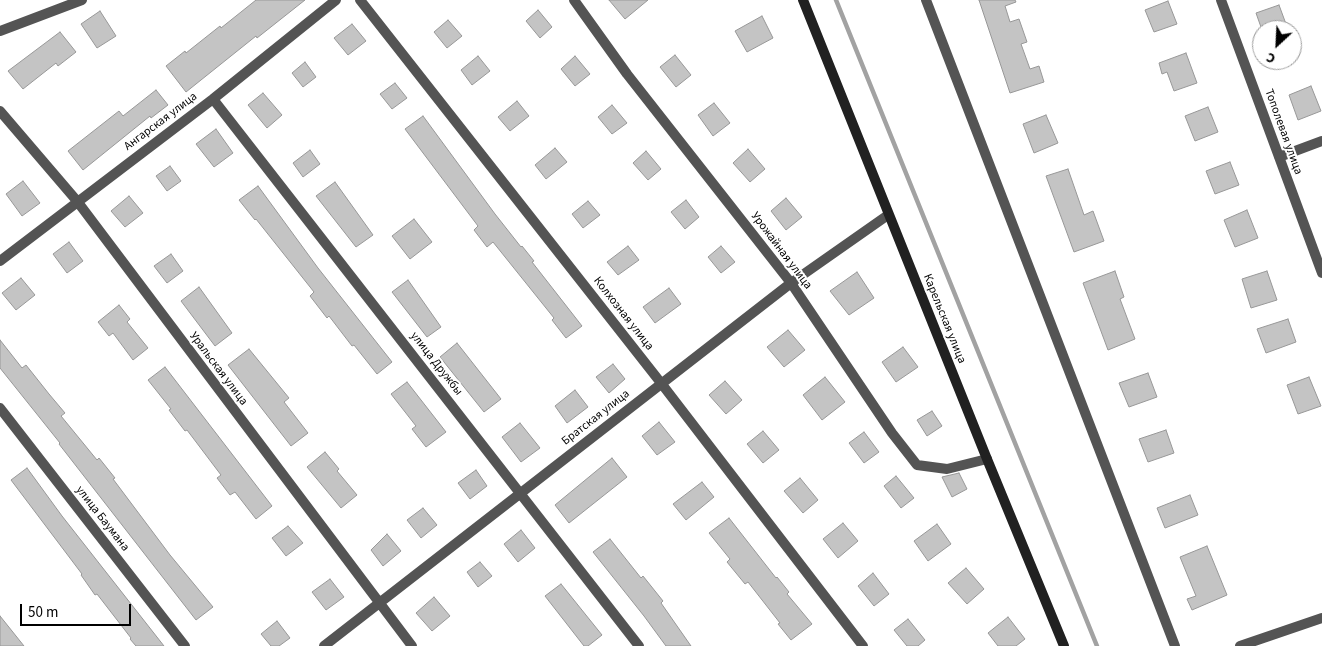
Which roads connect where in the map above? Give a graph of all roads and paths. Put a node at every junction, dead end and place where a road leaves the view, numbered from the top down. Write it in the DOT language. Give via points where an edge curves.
graph roads {
  1 [pos="82,0"];
  2 [pos="336,0"];
  3 [pos="360,0"];
  4 [pos="574,0"];
  5 [pos="803,0"];
  6 [pos="926,0"];
  7 [pos="1221,0"];
  8 [pos="0,31"];
  9 [pos="212,99"];
  10 [pos="0,111"];
  11 [pos="1322,141"];
  12 [pos="1279,158"];
  13 [pos="77,201"];
  14 [pos="888,215"];
  15 [pos="0,261"];
  16 [pos="1322,273"];
  17 [pos="791,282"];
  18 [pos="661,383"];
  19 [pos="0,408"];
  20 [pos="987,459"];
  21 [pos="520,492"];
  22 [pos="379,603"];
  23 [pos="1322,618"];
  24 [pos="184,646"];
  25 [pos="324,646"];
  26 [pos="412,646"];
  27 [pos="639,646"];
  28 [pos="863,646"];
  29 [pos="1064,646"];
  30 [pos="1175,646"];
  31 [pos="1240,646"];
  1 -- 8 [label="street"];
  2 -- 9 [label="street, Ангарская улица"];
  3 -- 18 [label="street, Колхозная улица"];
  4 -- 17 [label="street, Урожайная улица" via="627,74"];
  5 -- 14 [label="main road, Карельская улица"];
  6 -- 30 [label="street"];
  7 -- 12 [label="street, Тополевая улица"];
  9 -- 13 [label="street, Ангарская улица"];
  9 -- 21 [label="street, улица Дружбы"];
  10 -- 13 [label="street, Уральская улица"];
  11 -- 12 [label="street"];
  12 -- 16 [label="street, Тополевая улица"];
  13 -- 15 [label="street, Ангарская улица"];
  13 -- 22 [label="street, Уральская улица"];
  14 -- 17 [label="street, Братская улица"];
  14 -- 20 [label="main road, Карельская улица"];
  17 -- 18 [label="street, Братская улица"];
  17 -- 20 [label="street, Урожайная улица" via="917,465 948,469"];
  18 -- 21 [label="street, Братская улица"];
  18 -- 28 [label="street, Колхозная улица"];
  19 -- 24 [label="street, улица Баумана"];
  20 -- 29 [label="main road, Карельская улица"];
  21 -- 22 [label="street, Братская улица"];
  21 -- 27 [label="street, улица Дружбы"];
  22 -- 25 [label="street, Братская улица"];
  22 -- 26 [label="street, Уральская улица"];
  23 -- 31 [label="street"];
}
